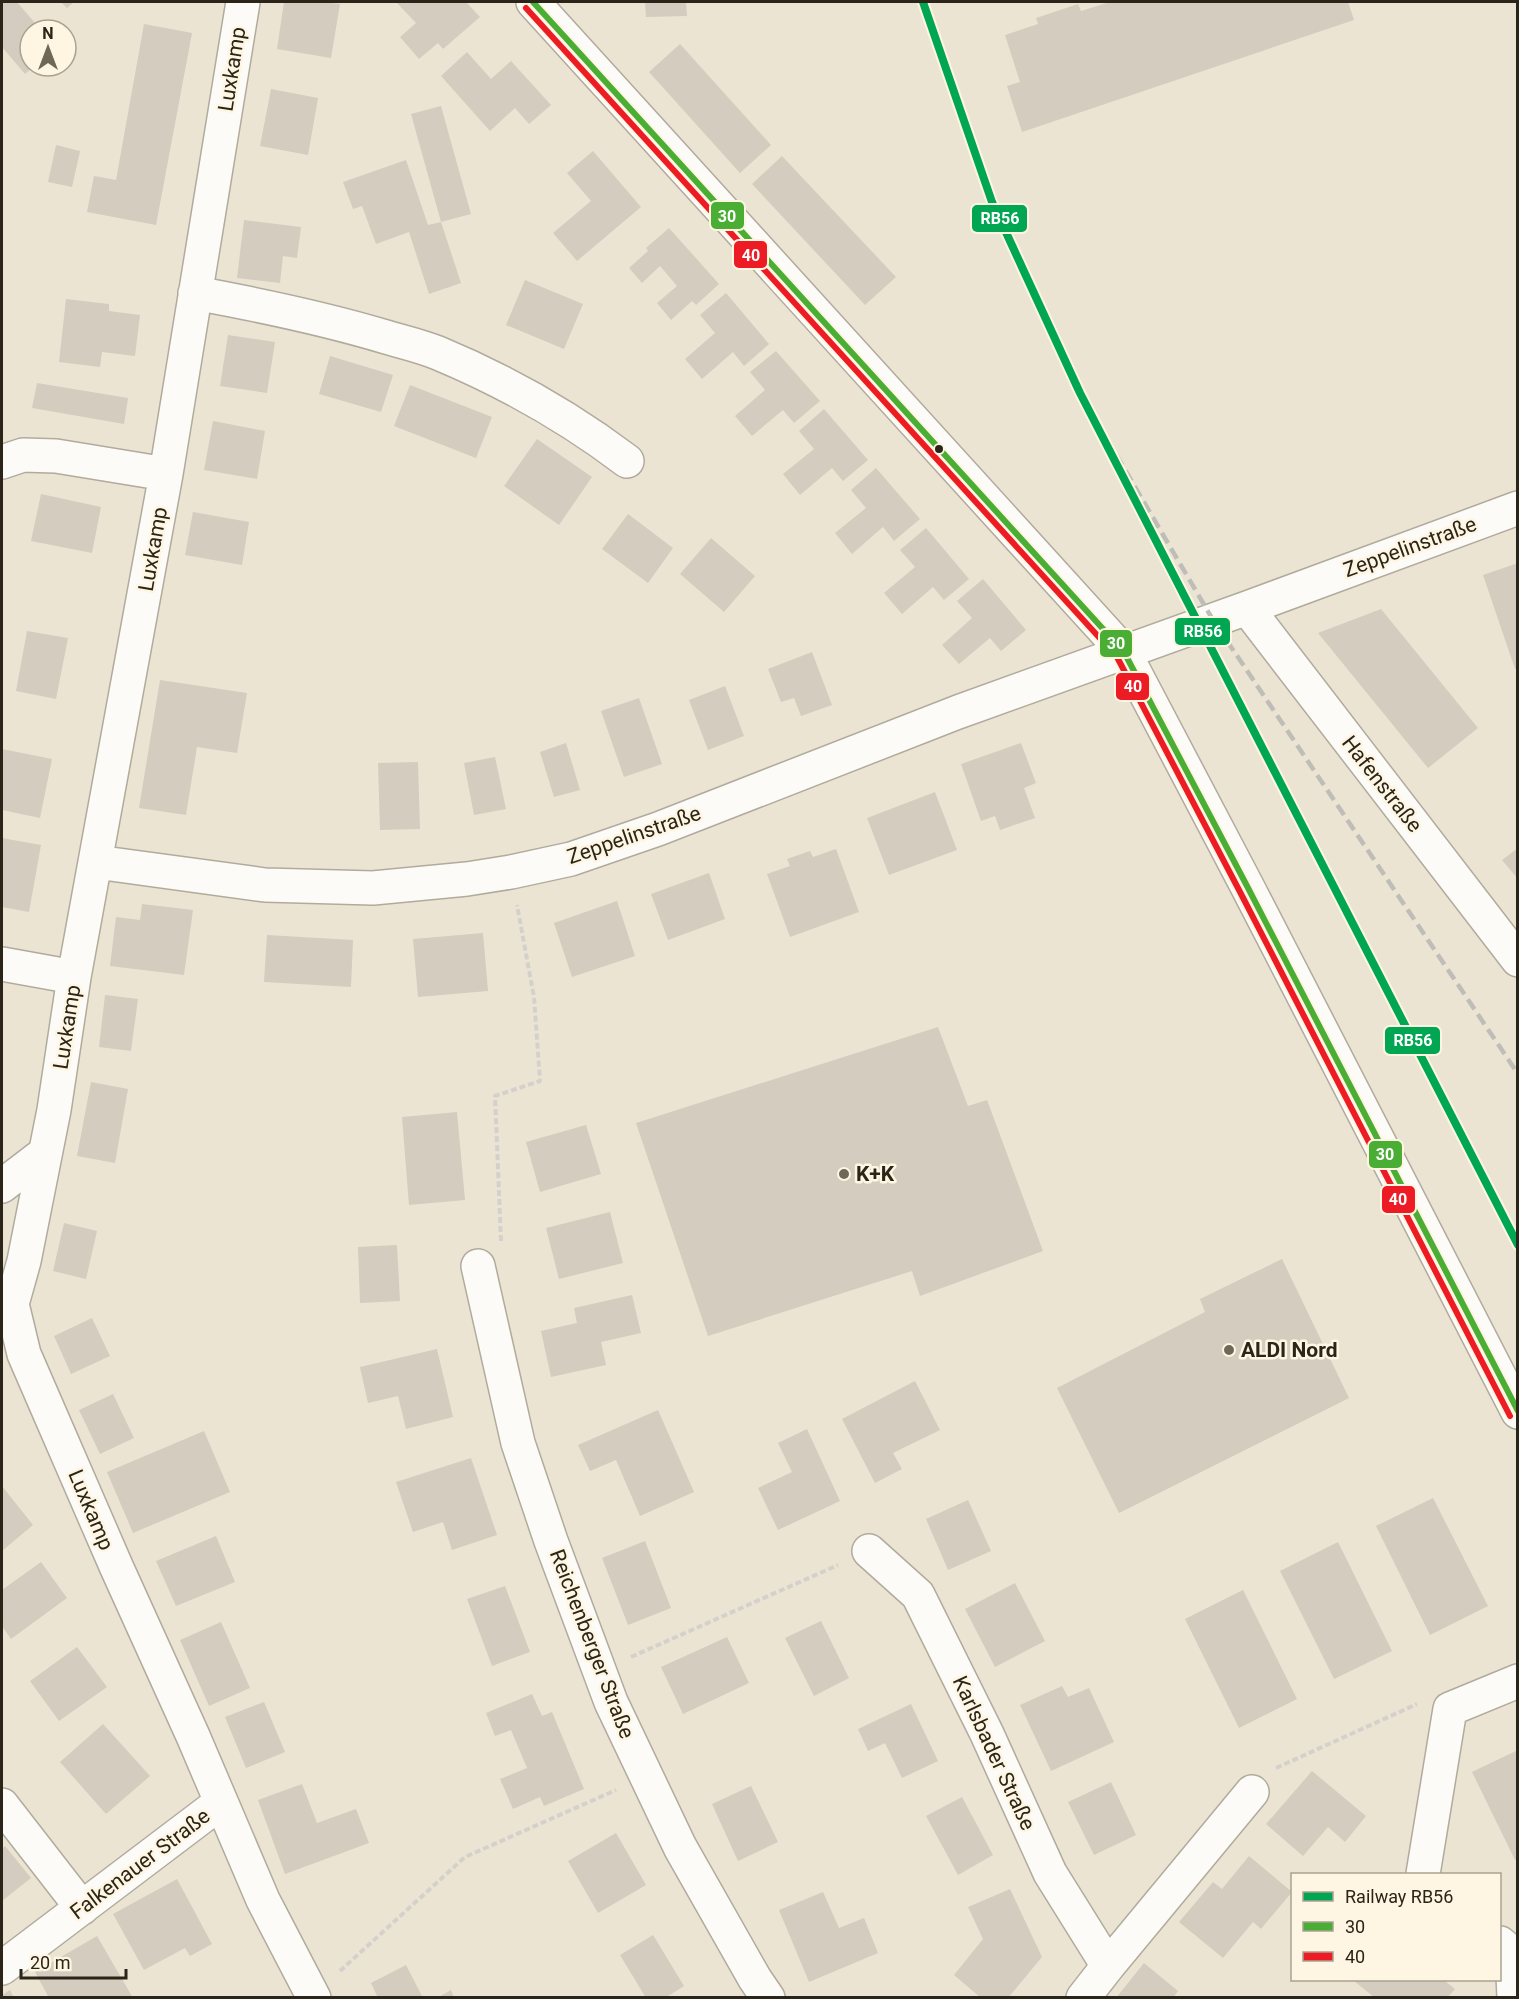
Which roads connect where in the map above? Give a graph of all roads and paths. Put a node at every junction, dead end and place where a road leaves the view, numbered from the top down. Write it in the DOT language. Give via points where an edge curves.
graph roads {
  1 [pos="243,2"];
  2 [pos="533,2"];
  3 [pos="195,293"];
  4 [pos="627,461"];
  5 [pos="2,462"];
  6 [pos="166,474"];
  7 [pos="1518,508"];
  8 [pos="1246,608"];
  9 [pos="1124,652"];
  10 [pos="96,862"];
  11 [pos="511,872"];
  12 [pos="1518,960"];
  13 [pos="2,964"];
  14 [pos="74,977"];
  15 [pos="45,1153"];
  16 [pos="2,1186"];
  17 [pos="478,1266"];
  18 [pos="7,1308"];
  19 [pos="1518,1412"];
  20 [pos="869,1551"];
  21 [pos="599,1671"];
  22 [pos="1518,1681"];
  23 [pos="1450,1709"];
  24 [pos="646,1776"];
  25 [pos="1252,1792"];
  26 [pos="220,1803"];
  27 [pos="2,1805"];
  28 [pos="1423,1873"];
  29 [pos="82,1908"];
  30 [pos="1501,1944"];
  31 [pos="1108,1966"];
  32 [pos="2,1968"];
  33 [pos="314,1997"];
  34 [pos="768,1998"];
  35 [pos="1083,1998"];
  36 [pos="1514,1998"];
  1 -- 3 [label="street, Luxkamp"];
  2 -- 9 [label="street"];
  3 -- 4 [label="street" via="361,329 436,352 521,391"];
  3 -- 6 [label="street, Luxkamp"];
  5 -- 6 [label="street" via="23,454 56,456"];
  6 -- 10 [label="street, Luxkamp"];
  7 -- 8 [label="street, Zeppelinstraße"];
  8 -- 9 [label="street, Zeppelinstraße"];
  8 -- 12 [label="street, Hafenstraße"];
  9 -- 11 [label="street, Zeppelinstraße" via="658,829 571,859"];
  9 -- 19 [label="street"];
  10 -- 11 [label="street, Zeppelinstraße" via="266,885 373,888"];
  10 -- 14 [label="street, Luxkamp"];
  11 -- 17 [label="path" via="534,996 540,1081 495,1096 501,1241"];
  13 -- 14 [label="street"];
  14 -- 15 [label="street, Luxkamp"];
  15 -- 16 [label="street"];
  15 -- 18 [label="street, Luxkamp" via="24,1261"];
  17 -- 21 [label="street, Reichenberger Straße" via="518,1443"];
  18 -- 26 [label="street, Luxkamp"];
  20 -- 21 [label="path"];
  20 -- 31 [label="street, Karlsbader Straße" via="918,1595 1050,1873"];
  21 -- 24 [label="street, Reichenberger Straße"];
  22 -- 23 [label="street"];
  23 -- 25 [label="path" via="1415,1703 1278,1766"];
  23 -- 28 [label="street"];
  24 -- 33 [label="path" via="465,1857"];
  24 -- 34 [label="street, Reichenberger Straße" via="680,1846"];
  25 -- 31 [label="street"];
  26 -- 29 [label="street, Falkenauer Straße"];
  26 -- 33 [label="street, Luxkamp" via="263,1900"];
  27 -- 29 [label="street"];
  29 -- 32 [label="street, Falkenauer Straße"];
  30 -- 36 [label="street" via="1512,1953"];
  31 -- 35 [label="street"];
}
